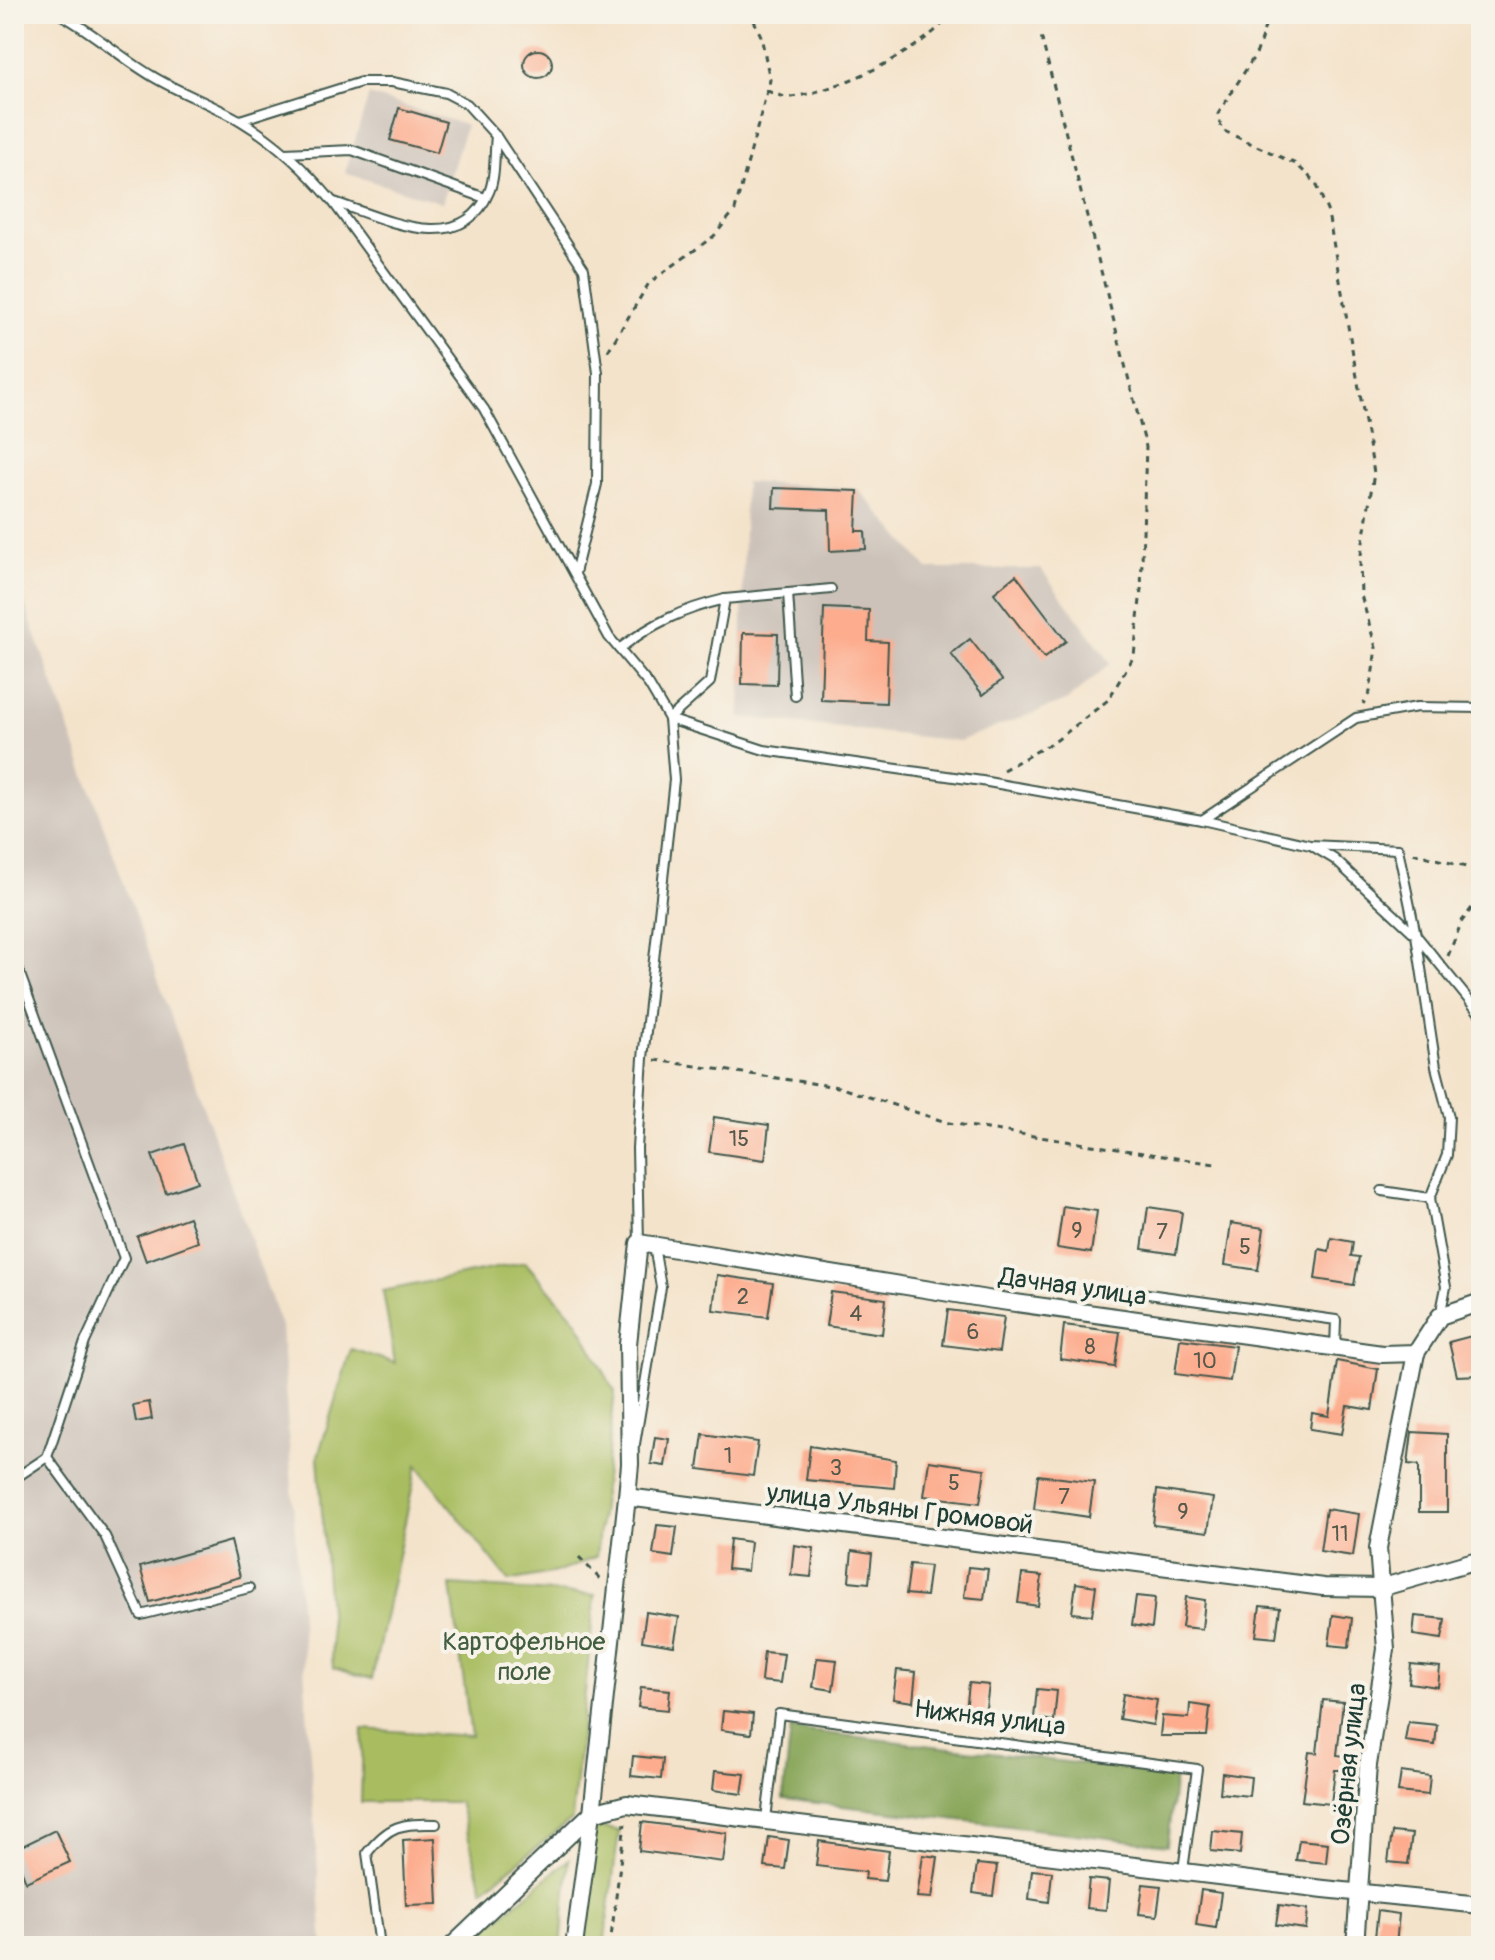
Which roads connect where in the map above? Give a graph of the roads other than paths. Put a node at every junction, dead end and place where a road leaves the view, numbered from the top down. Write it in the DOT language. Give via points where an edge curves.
graph roads {
  1 [pos="60,14"];
  2 [pos="240,120"];
  3 [pos="496,136"];
  4 [pos="285,153"];
  5 [pos="485,198"];
  6 [pos="333,202"];
  7 [pos="575,573"];
  8 [pos="831,589"];
  9 [pos="788,593"];
  10 [pos="725,599"];
  11 [pos="619,649"];
  12 [pos="795,696"];
  13 [pos="1481,708"];
  14 [pos="669,719"];
  15 [pos="1202,820"];
  16 [pos="1310,845"];
  17 [pos="1416,935"];
  18 [pos="14,958"];
  19 [pos="1481,1015"];
  20 [pos="1382,1191"];
  21 [pos="1430,1198"];
  22 [pos="646,1244"];
  23 [pos="1119,1290"];
  24 [pos="1481,1302"];
  25 [pos="1440,1316"];
  26 [pos="1335,1347"];
  27 [pos="1416,1353"];
  28 [pos="47,1457"];
  29 [pos="630,1464"];
  30 [pos="14,1479"];
  31 [pos="627,1497"];
  32 [pos="1481,1559"];
  33 [pos="249,1588"];
  34 [pos="1380,1588"];
  35 [pos="592,1813"];
  36 [pos="766,1819"];
  37 [pos="436,1824"];
  38 [pos="1183,1870"];
  39 [pos="1359,1891"];
  40 [pos="1481,1905"];
  41 [pos="380,1946"];
  42 [pos="452,1946"];
  43 [pos="574,1946"];
  44 [pos="1355,1946"];
  1 -- 2 [label="lane" via="152,76"];
  2 -- 3 [label="lane" via="361,82 392,82 446,93 467,104"];
  2 -- 4 [label="lane"];
  3 -- 5 [label="lane"];
  3 -- 7 [label="lane" via="584,269 598,373 597,484"];
  4 -- 5 [label="lane" via="352,150"];
  4 -- 6 [label="lane"];
  5 -- 6 [label="lane" via="469,222 445,230 413,228"];
  6 -- 7 [label="lane" via="484,409"];
  7 -- 11 [label="lane"];
  8 -- 9 [label="lane"];
  9 -- 10 [label="lane"];
  9 -- 12 [label="lane"];
  10 -- 11 [label="lane" via="682,609"];
  10 -- 14 [label="lane" via="710,682"];
  11 -- 14 [label="lane"];
  13 -- 15 [label="lane" via="1417,707 1356,718"];
  14 -- 15 [label="lane" via="764,750"];
  14 -- 22 [label="lane" via="674,780 637,1148"];
  15 -- 16 [label="lane"];
  16 -- 17 [label="lane" via="1334,859"];
  16 -- 17 [label="lane" via="1398,849"];
  17 -- 19 [label="lane"];
  17 -- 21 [label="lane" via="1449,1117 1447,1155"];
  18 -- 28 [label="lane" via="124,1258 85,1342"];
  20 -- 21 [label="lane"];
  21 -- 25 [label="lane" via="1446,1287"];
  22 -- 26 [label="street, Дачная улица"];
  22 -- 29 [label="street" via="628,1344"];
  22 -- 29 [label="lane" via="661,1287"];
  23 -- 26 [label="lane" via="1336,1320"];
  24 -- 25 [label="street"];
  25 -- 27 [label="street"];
  26 -- 27 [label="street, Дачная улица"];
  27 -- 34 [label="street, Озёрная улица" via="1378,1548"];
  28 -- 30 [label="lane"];
  28 -- 33 [label="lane" via="105,1536 141,1615"];
  29 -- 31 [label="street"];
  31 -- 34 [label="street, улица Ульяны Громовой" via="1323,1587"];
  31 -- 35 [label="street"];
  32 -- 34 [label="street, улица Ульяны Громовой"];
  34 -- 39 [label="street, Озёрная улица" via="1386,1649 1368,1765"];
  35 -- 36 [label="street" via="627,1804"];
  35 -- 42 [label="street"];
  35 -- 43 [label="street"];
  36 -- 38 [label="street"];
  36 -- 38 [label="lane, Нижняя улица" via="779,1714 1197,1769"];
  37 -- 41 [label="lane" via="409,1823 383,1832 367,1853"];
  38 -- 39 [label="street"];
  39 -- 40 [label="street"];
  39 -- 44 [label="street, Озёрная улица"];
}
